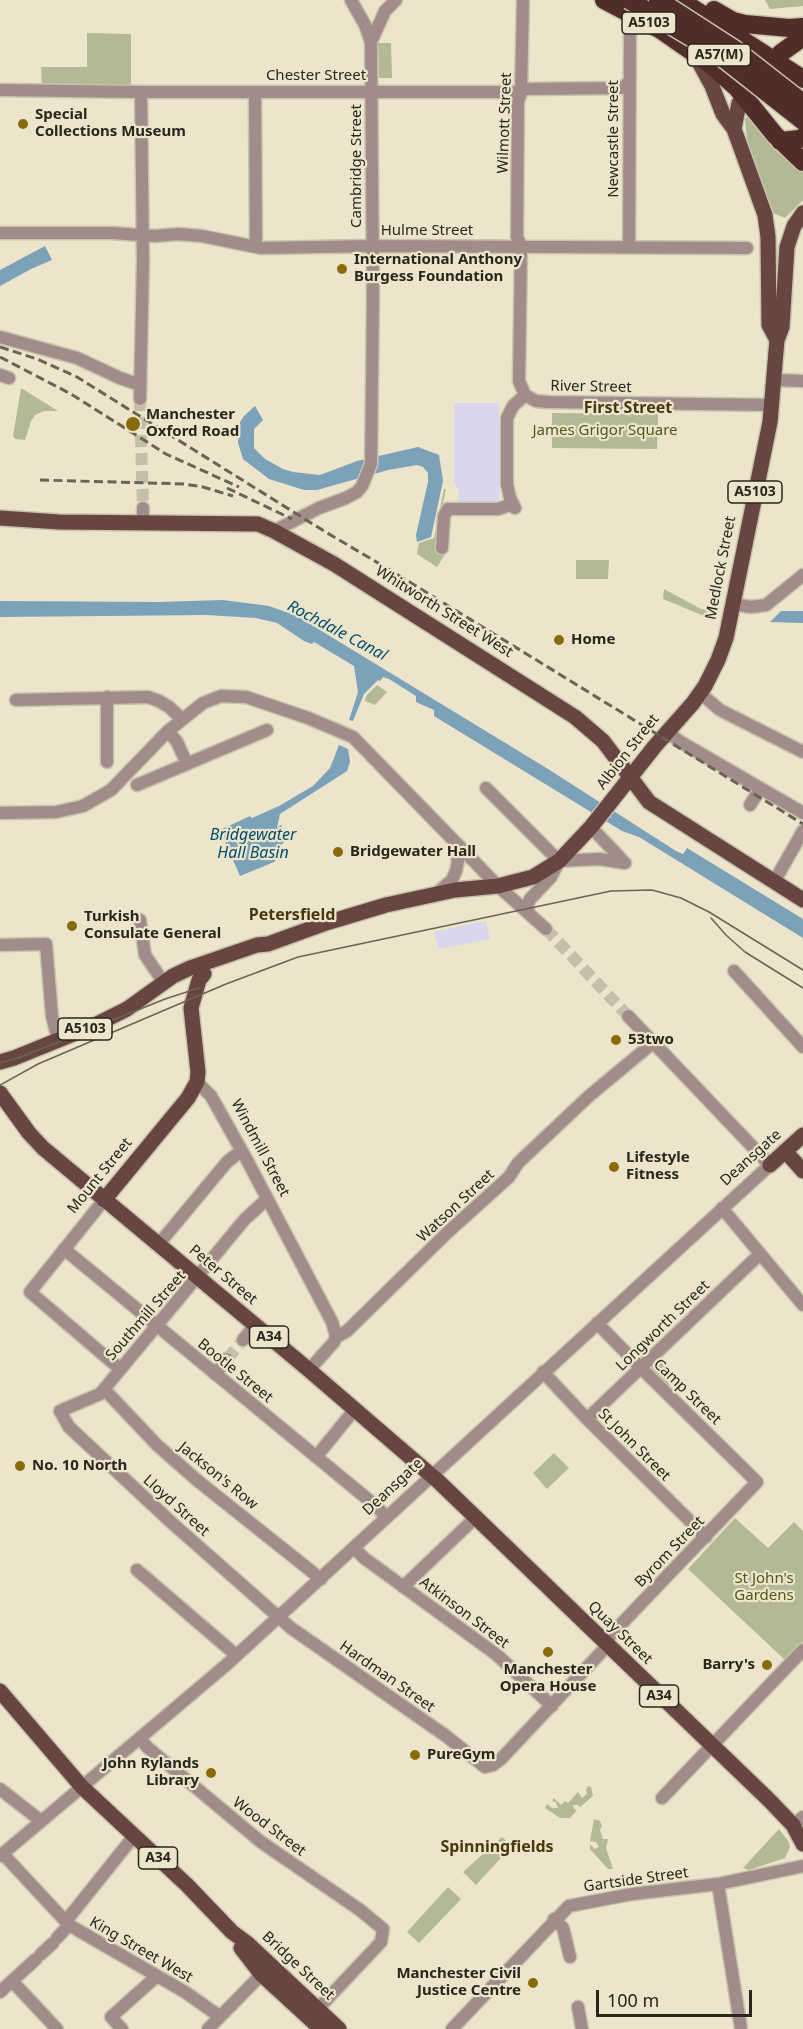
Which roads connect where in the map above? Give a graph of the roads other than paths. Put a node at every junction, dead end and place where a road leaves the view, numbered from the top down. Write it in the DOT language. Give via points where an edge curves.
graph roads {
  1 [pos="351,0"];
  2 [pos="396,0"];
  3 [pos="522,0"];
  4 [pos="604,0"];
  5 [pos="629,0"];
  6 [pos="658,0"];
  7 [pos="680,0"];
  8 [pos="697,0"];
  9 [pos="803,27"];
  10 [pos="630,31"];
  11 [pos="803,37"];
  12 [pos="371,42"];
  13 [pos="692,51"];
  14 [pos="775,61"];
  15 [pos="803,79"];
  16 [pos="629,82"];
  17 [pos="0,90"];
  18 [pos="372,91"];
  19 [pos="141,92"];
  20 [pos="255,92"];
  21 [pos="521,92"];
  22 [pos="744,98"];
  23 [pos="803,103"];
  24 [pos="803,121"];
  25 [pos="734,129"];
  26 [pos="803,137"];
  27 [pos="780,141"];
  28 [pos="803,162"];
  29 [pos="803,213"];
  30 [pos="0,233"];
  31 [pos="142,236"];
  32 [pos="373,246"];
  33 [pos="521,246"];
  34 [pos="629,246"];
  35 [pos="256,247"];
  36 [pos="747,248"];
  37 [pos="0,337"];
  38 [pos="777,340"];
  39 [pos="774,380"];
  40 [pos="803,381"];
  41 [pos="140,386"];
  42 [pos="525,395"];
  43 [pos="140,399"];
  44 [pos="773,405"];
  45 [pos="5,519"];
  46 [pos="274,531"];
  47 [pos="442,548"];
  48 [pos="803,575"];
  49 [pos="733,604"];
  50 [pos="718,660"];
  51 [pos="700,693"];
  52 [pos="107,697"];
  53 [pos="16,700"];
  54 [pos="182,719"];
  55 [pos="267,730"];
  56 [pos="168,731"];
  57 [pos="667,731"];
  58 [pos="803,752"];
  59 [pos="107,762"];
  60 [pos="186,764"];
  61 [pos="631,779"];
  62 [pos="136,785"];
  63 [pos="486,788"];
  64 [pos="760,789"];
  65 [pos="750,805"];
  66 [pos="0,813"];
  67 [pos="803,813"];
  68 [pos="591,827"];
  69 [pos="803,831"];
  70 [pos="455,842"];
  71 [pos="560,861"];
  72 [pos="774,882"];
  73 [pos="498,886"];
  74 [pos="436,894"];
  75 [pos="803,900"];
  76 [pos="529,913"];
  77 [pos="140,920"];
  78 [pos="546,929"];
  79 [pos="268,944"];
  80 [pos="0,945"];
  81 [pos="734,971"];
  82 [pos="204,974"];
  83 [pos="164,982"];
  84 [pos="628,1016"];
  85 [pos="58,1040"];
  86 [pos="801,1040"];
  87 [pos="654,1042"];
  88 [pos="0,1062"];
  89 [pos="196,1082"];
  90 [pos="0,1093"];
  91 [pos="803,1135"];
  92 [pos="241,1151"];
  93 [pos="785,1151"];
  94 [pos="770,1165"];
  95 [pos="803,1171"];
  96 [pos="267,1199"];
  97 [pos="104,1200"];
  98 [pos="722,1208"];
  99 [pos="158,1245"];
  100 [pos="64,1249"];
  101 [pos="760,1254"];
  102 [pos="198,1278"];
  103 [pos="801,1300"];
  104 [pos="597,1323"];
  105 [pos="255,1325"];
  106 [pos="157,1327"];
  107 [pos="336,1336"];
  108 [pos="243,1340"];
  109 [pos="227,1359"];
  110 [pos="641,1368"];
  111 [pos="120,1369"];
  112 [pos="309,1370"];
  113 [pos="543,1372"];
  114 [pos="215,1374"];
  115 [pos="105,1389"];
  116 [pos="355,1409"];
  117 [pos="60,1411"];
  118 [pos="587,1419"];
  119 [pos="316,1457"];
  120 [pos="432,1476"];
  121 [pos="757,1482"];
  122 [pos="386,1517"];
  123 [pos="475,1518"];
  124 [pos="706,1537"];
  125 [pos="354,1548"];
  126 [pos="137,1570"];
  127 [pos="321,1579"];
  128 [pos="403,1587"];
  129 [pos="279,1617"];
  130 [pos="605,1644"];
  131 [pos="803,1650"];
  132 [pos="236,1655"];
  133 [pos="0,1691"];
  134 [pos="552,1706"];
  135 [pos="140,1738"];
  136 [pos="711,1746"];
  137 [pos="477,1763"];
  138 [pos="82,1787"];
  139 [pos="0,1789"];
  140 [pos="662,1798"];
  141 [pos="41,1821"];
  142 [pos="798,1821"];
  143 [pos="134,1836"];
  144 [pos="803,1844"];
  145 [pos="1,1855"];
  146 [pos="803,1866"];
  147 [pos="718,1884"];
  148 [pos="554,1919"];
  149 [pos="67,1923"];
  150 [pos="570,1957"];
  151 [pos="265,1970"];
  152 [pos="157,1976"];
  153 [pos="12,1981"];
  154 [pos="0,1992"];
  155 [pos="578,2007"];
  156 [pos="219,2016"];
  157 [pos="316,2019"];
  158 [pos="57,2029"];
  159 [pos="122,2029"];
  160 [pos="208,2029"];
  161 [pos="339,2029"];
  162 [pos="452,2029"];
  163 [pos="582,2029"];
  164 [pos="741,2029"];
  1 -- 12 [label="street, Cambridge Street"];
  2 -- 12 [label="street, Cambridge Street"];
  3 -- 21 [label="street, Wilmott Street"];
  4 -- 13 [label="highway, A5103"];
  5 -- 24 [label="highway, A57(M), bridge" via="714,51"];
  6 -- 23 [label="highway, A57(M), bridge" via="735,49"];
  7 -- 14 [label="highway, A5103"];
  8 -- 9 [label="highway" via="745,24"];
  10 -- 16 [label="street, Newcastle Street"];
  11 -- 14 [label="highway"];
  12 -- 18 [label="street, Cambridge Street"];
  13 -- 22 [label="highway, A5103" via="733,84"];
  13 -- 25 [label="main road, Medlock Street"];
  14 -- 15 [label="highway, A5103"];
  14 -- 22 [label="highway"];
  16 -- 21 [label="street, Chester Street" via="622,88"];
  16 -- 34 [label="street, Newcastle Street"];
  17 -- 19 [label="street, Chester Street"];
  18 -- 20 [label="street, Chester Street"];
  18 -- 21 [label="street, Chester Street"];
  18 -- 32 [label="street, Cambridge Street"];
  19 -- 20 [label="street, Chester Street"];
  19 -- 31 [label="street"];
  20 -- 35 [label="street"];
  21 -- 33 [label="street, Wilmott Street" via="517,237"];
  22 -- 25 [label="main road"];
  22 -- 27 [label="highway, A5103"];
  25 -- 38 [label="main road, Medlock Street / A5103" via="765,215 769,325"];
  26 -- 27 [label="highway"];
  27 -- 28 [label="highway, A5103"];
  29 -- 38 [label="main road, Medlock Street / A5103" via="789,237 782,327"];
  30 -- 31 [label="street, Hulme Street"];
  31 -- 35 [label="street, Hulme Street" via="202,236"];
  31 -- 41 [label="street"];
  32 -- 33 [label="street, Hulme Street"];
  32 -- 35 [label="street, Hulme Street"];
  32 -- 46 [label="street, Cambridge Street" via="368,474 350,496"];
  33 -- 34 [label="street, Hulme Street"];
  33 -- 42 [label="street" via="519,381"];
  34 -- 36 [label="street, Hulme Street"];
  37 -- 41 [label="street" via="77,358"];
  38 -- 39 [label="main road, Medlock Street / A5103"];
  39 -- 40 [label="street"];
  39 -- 44 [label="main road, Medlock Street / A5103"];
  41 -- 43 [label="street"];
  42 -- 44 [label="street, River Street" via="548,402"];
  42 -- 47 [label="street" via="507,418 507,484 514,506 448,509"];
  44 -- 49 [label="main road, Medlock Street / A5103"];
  45 -- 46 [label="main road, Whitworth Street West" via="143,515 258,524"];
  46 -- 61 [label="main road, Whitworth Street West" via="334,564 575,717 603,741"];
  48 -- 49 [label="street" via="766,605"];
  49 -- 50 [label="main road, Medlock Street / A5103"];
  50 -- 51 [label="main road, Albion Street / A5103"];
  51 -- 57 [label="main road, Albion Street / A5103"];
  51 -- 58 [label="street" via="720,710"];
  52 -- 53 [label="street"];
  52 -- 54 [label="street" via="153,698"];
  52 -- 59 [label="street" via="112,749"];
  54 -- 56 [label="street"];
  54 -- 70 [label="street" via="206,700 236,696 340,730 363,746"];
  55 -- 60 [label="street"];
  56 -- 60 [label="street"];
  56 -- 66 [label="street" via="111,790 83,806 56,812"];
  57 -- 61 [label="main road, Albion Street / A5103"];
  57 -- 64 [label="street"];
  60 -- 62 [label="street"];
  61 -- 68 [label="main road, Albion Street / A5103"];
  61 -- 72 [label="main road, Whitworth Street West" via="654,806"];
  63 -- 71 [label="street"];
  64 -- 65 [label="street"];
  64 -- 67 [label="street"];
  68 -- 71 [label="main road, Albion Street / A5103"];
  68 -- 71 [label="street" via="624,862"];
  69 -- 72 [label="street"];
  70 -- 73 [label="street"];
  70 -- 74 [label="street" via="456,871"];
  71 -- 73 [label="main road, Albion Street / A5103" via="533,877"];
  71 -- 76 [label="street, Albion Street" via="530,899"];
  72 -- 75 [label="main road, Whitworth Street West"];
  73 -- 74 [label="main road, A5103"];
  73 -- 76 [label="street"];
  74 -- 79 [label="main road, A5103" via="386,905"];
  76 -- 78 [label="street"];
  77 -- 83 [label="street" via="145,955"];
  79 -- 82 [label="main road, A5103" via="260,952"];
  79 -- 83 [label="main road, A5103" via="190,968"];
  80 -- 85 [label="street" via="46,944"];
  81 -- 86 [label="street"];
  82 -- 83 [label="main road, A5103" via="174,984"];
  82 -- 89 [label="main road" via="191,1008"];
  83 -- 85 [label="main road, A5103" via="127,1009"];
  84 -- 87 [label="street"];
  85 -- 88 [label="main road, A5103"];
  87 -- 94 [label="street"];
  87 -- 107 [label="street, Watson Street" via="589,1095 518,1163 509,1177 347,1331"];
  89 -- 92 [label="street, Windmill Street" via="211,1096"];
  89 -- 97 [label="main road, Mount Street" via="188,1098"];
  90 -- 97 [label="main road, Peter Street / A34" via="43,1148"];
  91 -- 93 [label="main road, Deansgate"];
  92 -- 96 [label="street, Windmill Street"];
  92 -- 99 [label="street" via="227,1162"];
  93 -- 94 [label="main road, Deansgate"];
  93 -- 95 [label="main road"];
  94 -- 98 [label="street, Deansgate"];
  96 -- 102 [label="street, Southmill Street"];
  96 -- 107 [label="street, Windmill Street"];
  97 -- 99 [label="main road, Peter Street / A34"];
  97 -- 100 [label="street, Mount Street"];
  98 -- 101 [label="street"];
  98 -- 104 [label="street, Deansgate"];
  99 -- 102 [label="main road, Peter Street / A34"];
  100 -- 106 [label="street, Bootle Street"];
  100 -- 111 [label="street, Mount Street" via="30,1292"];
  101 -- 103 [label="street"];
  101 -- 110 [label="street, Longworth Street"];
  102 -- 105 [label="main road, Peter Street / A34"];
  102 -- 106 [label="street, Southmill Street"];
  104 -- 110 [label="street, Camp Street"];
  104 -- 113 [label="street, Deansgate"];
  105 -- 108 [label="street"];
  105 -- 112 [label="main road, Peter Street / A34"];
  106 -- 111 [label="street, Southmill Street"];
  106 -- 114 [label="street, Bootle Street"];
  107 -- 112 [label="street, Watson Street"];
  109 -- 114 [label="street"];
  110 -- 118 [label="street, Longworth Street"];
  110 -- 121 [label="street, Camp Street"];
  111 -- 115 [label="street, Southmill Street"];
  112 -- 116 [label="main road, Peter Street / A34"];
  113 -- 118 [label="street, St John Street"];
  113 -- 120 [label="street, Deansgate"];
  114 -- 119 [label="street, Bootle Street"];
  115 -- 117 [label="street, Southmill Street"];
  115 -- 127 [label="street, Jackson's Row" via="174,1460"];
  116 -- 119 [label="street"];
  116 -- 120 [label="main road, Peter Street / A34"];
  117 -- 129 [label="street, Lloyd Street" via="69,1426 172,1523"];
  118 -- 124 [label="street, St John Street"];
  119 -- 122 [label="street, Bootle Street"];
  120 -- 122 [label="street, Deansgate"];
  120 -- 123 [label="main road, Quay Street / A34"];
  121 -- 124 [label="street, Byrom Street"];
  122 -- 125 [label="street, Deansgate"];
  123 -- 128 [label="street"];
  123 -- 130 [label="main road, Quay Street / A34"];
  124 -- 130 [label="street, Byrom Street"];
  125 -- 127 [label="street, Deansgate"];
  125 -- 128 [label="street, Atkinson Street"];
  126 -- 132 [label="street"];
  127 -- 129 [label="street, Deansgate"];
  128 -- 134 [label="street, Atkinson Street" via="497,1655"];
  129 -- 132 [label="street, Deansgate"];
  129 -- 137 [label="street, Hardman Street" via="446,1736"];
  130 -- 134 [label="street, Byrom Street"];
  130 -- 136 [label="main road, Quay Street / A34"];
  131 -- 136 [label="street"];
  132 -- 135 [label="street, Deansgate"];
  133 -- 138 [label="main road, A34"];
  134 -- 137 [label="street, Byrom Street" via="493,1765"];
  135 -- 138 [label="street, Deansgate"];
  135 -- 157 [label="street, Wood Street" via="261,1842 380,1925 381,1942"];
  136 -- 140 [label="street"];
  136 -- 142 [label="main road, Quay Street / A34"];
  138 -- 141 [label="street, Deansgate"];
  138 -- 143 [label="main road, Bridge Street / A34"];
  139 -- 141 [label="street"];
  141 -- 145 [label="street, Deansgate"];
  142 -- 144 [label="main road, Quay Street / A34"];
  143 -- 149 [label="street"];
  143 -- 151 [label="main road, Bridge Street / A34" via="247,1943"];
  145 -- 149 [label="street, King Street West"];
  146 -- 147 [label="street, Gartside Street"];
  147 -- 148 [label="street, Gartside Street" via="574,1904"];
  147 -- 164 [label="street"];
  148 -- 150 [label="street" via="563,1928"];
  148 -- 162 [label="street, Gartside Street"];
  149 -- 152 [label="street, King Street West"];
  149 -- 153 [label="street" via="55,1941"];
  151 -- 156 [label="street"];
  151 -- 157 [label="main road, Bridge Street / A34"];
  152 -- 156 [label="street, King Street West"];
  152 -- 159 [label="street" via="111,2017"];
  153 -- 154 [label="street"];
  153 -- 158 [label="street"];
  155 -- 163 [label="street"];
  156 -- 160 [label="street"];
  157 -- 161 [label="main road, Bridge Street / A34"];
}
